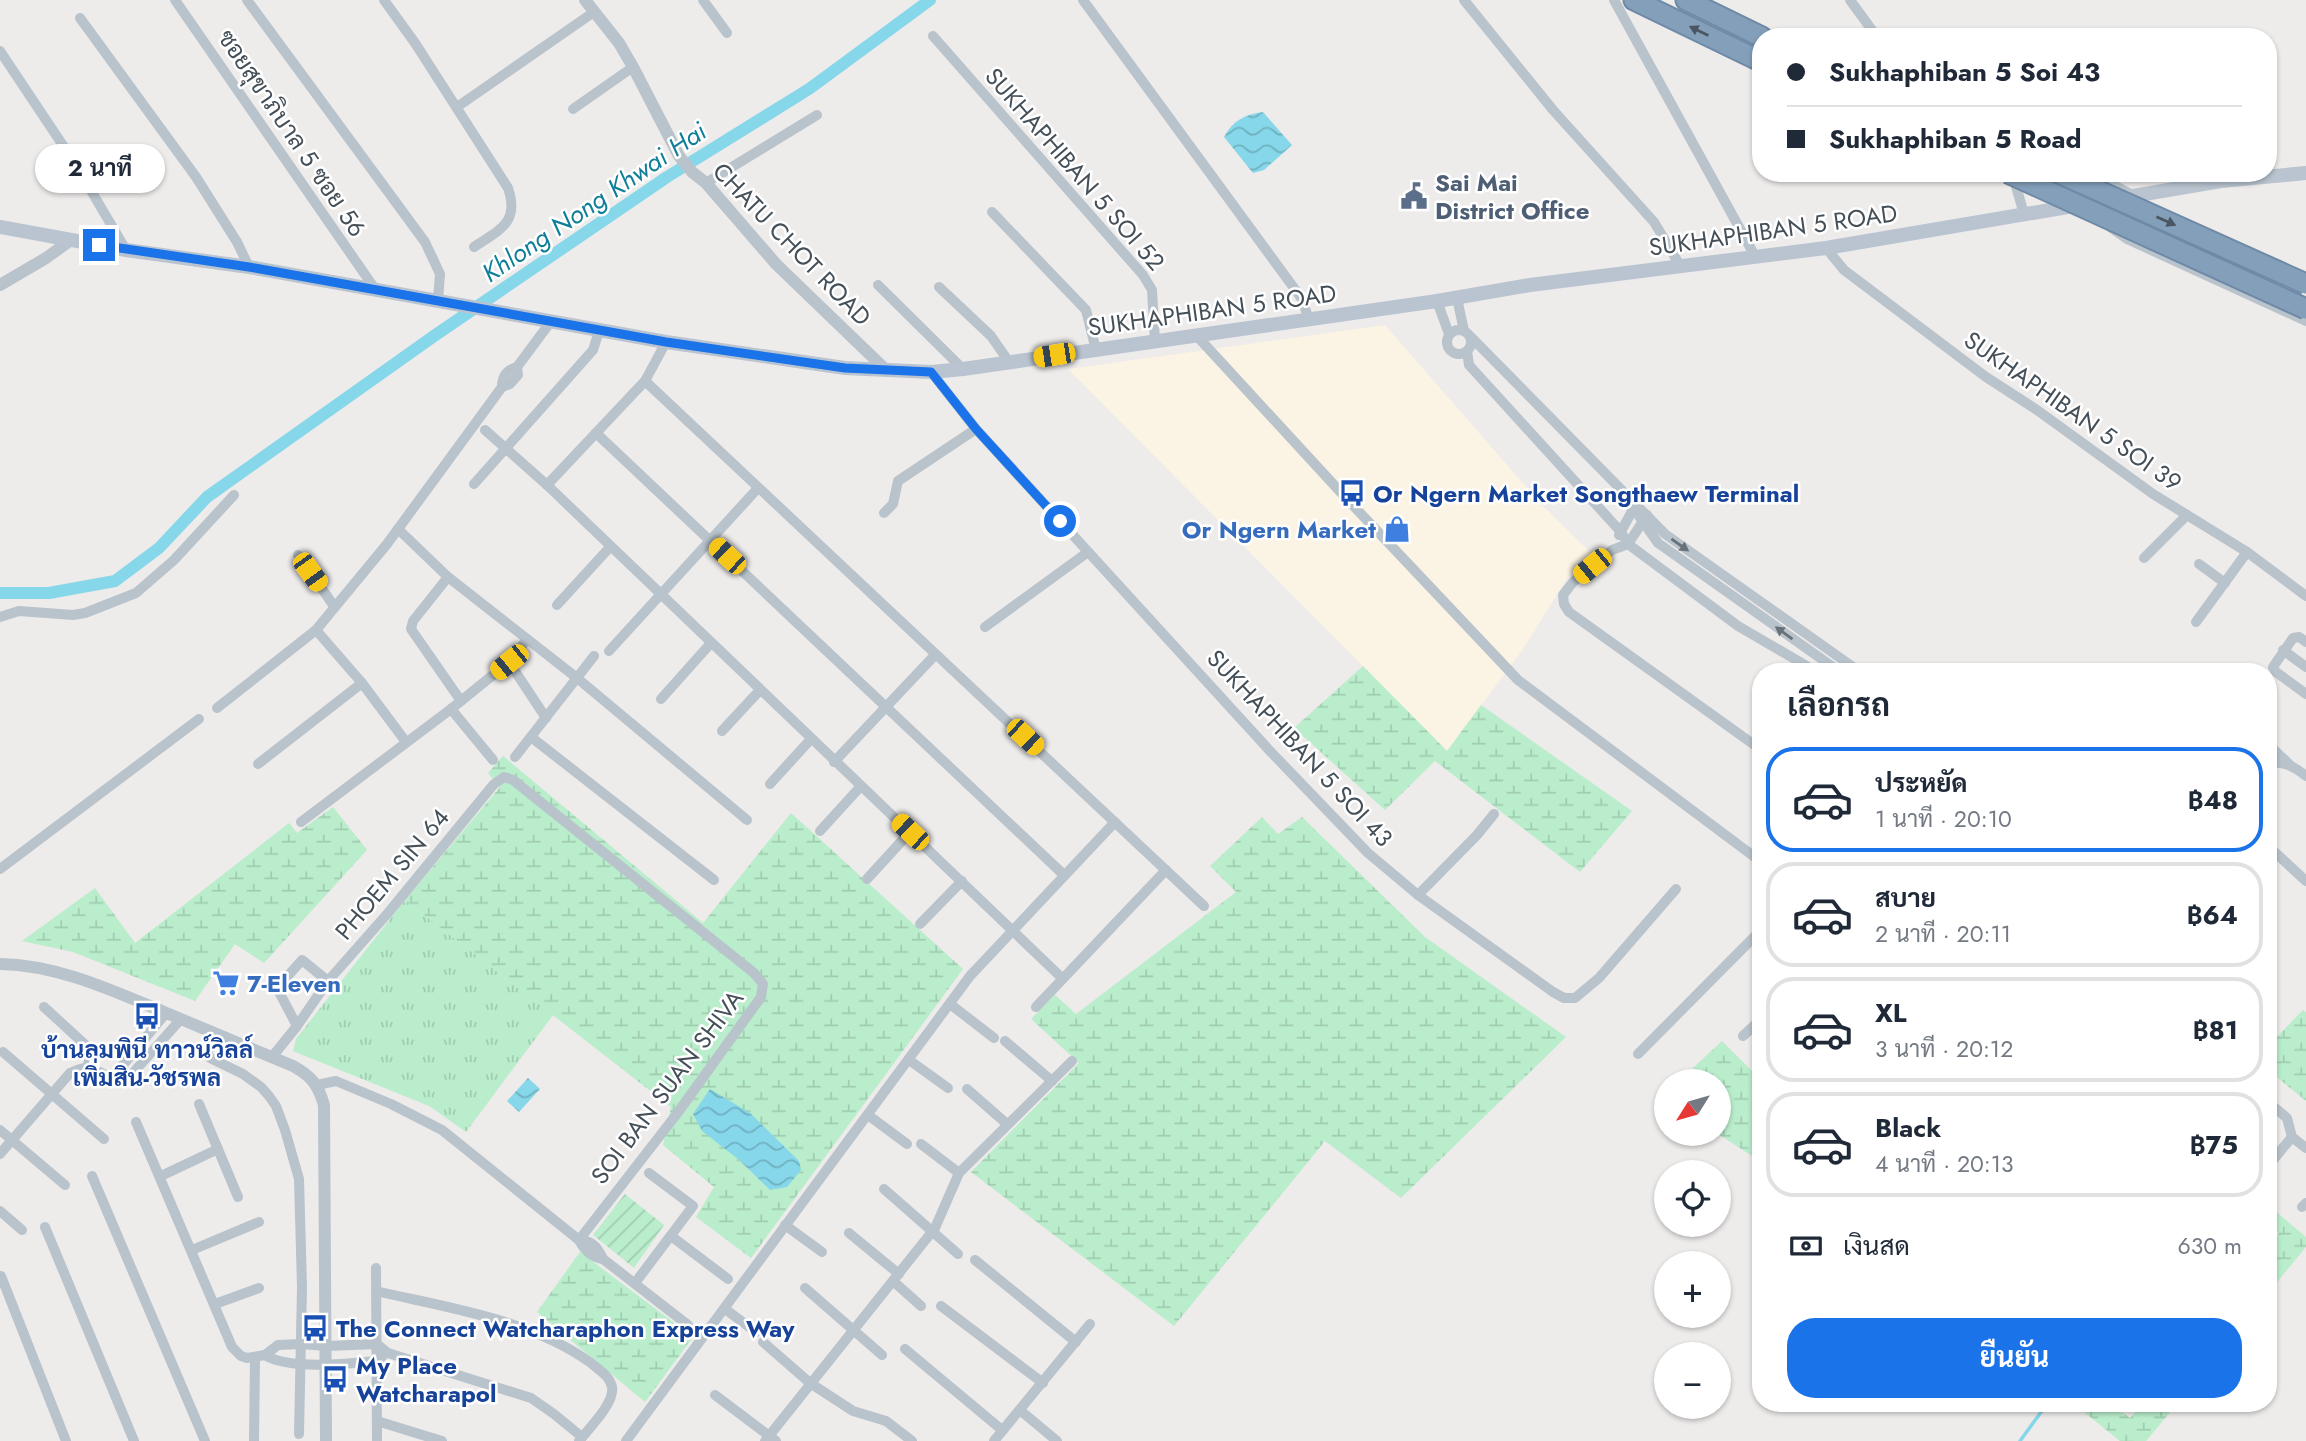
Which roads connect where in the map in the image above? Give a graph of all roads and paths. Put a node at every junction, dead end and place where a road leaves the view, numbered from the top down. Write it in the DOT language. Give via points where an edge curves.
graph roads {
  1 [pos="175,0"];
  2 [pos="247,0"];
  3 [pos="384,0"];
  4 [pos="585,0"];
  5 [pos="703,0"];
  6 [pos="1083,0"];
  7 [pos="1464,0"];
  8 [pos="1614,0"];
  9 [pos="1634,0"];
  10 [pos="1686,0"];
  11 [pos="1850,0"];
  12 [pos="594,12"];
  13 [pos="80,18"];
  14 [pos="1870,28"];
  15 [pos="1752,32"];
  16 [pos="727,33"];
  17 [pos="933,36"];
  18 [pos="0,51"];
  19 [pos="1752,57"];
  20 [pos="633,67"];
  21 [pos="457,107"];
  22 [pos="573,109"];
  23 [pos="817,115"];
  24 [pos="2306,173"];
  25 [pos="2277,176"];
  26 [pos="2013,182"];
  27 [pos="2029,182"];
  28 [pos="2079,182"];
  29 [pos="2108,182"];
  30 [pos="2215,182"];
  31 [pos="706,183"];
  32 [pos="2134,196"];
  33 [pos="2092,204"];
  34 [pos="992,212"];
  35 [pos="2024,214"];
  36 [pos="0,227"];
  37 [pos="71,240"];
  38 [pos="474,247"];
  39 [pos="1826,248"];
  40 [pos="126,250"];
  41 [pos="1756,258"];
  42 [pos="249,267"];
  43 [pos="1681,267"];
  44 [pos="2306,284"];
  45 [pos="0,285"];
  46 [pos="878,285"];
  47 [pos="939,287"];
  48 [pos="375,289"];
  49 [pos="1457,298"];
  50 [pos="438,300"];
  51 [pos="1437,301"];
  52 [pos="2306,310"];
  53 [pos="552,320"];
  54 [pos="1309,320"];
  55 [pos="2306,321"];
  56 [pos="600,328"];
  57 [pos="1467,333"];
  58 [pos="1449,334"];
  59 [pos="1196,335"];
  60 [pos="1155,341"];
  61 [pos="666,342"];
  62 [pos="1096,350"];
  63 [pos="1467,351"];
  64 [pos="1009,362"];
  65 [pos="963,369"];
  66 [pos="886,370"];
  67 [pos="931,372"];
  68 [pos="645,381"];
  69 [pos="976,429"];
  70 [pos="485,430"];
  71 [pos="596,433"];
  72 [pos="507,448"];
  73 [pos="474,484"];
  74 [pos="547,485"];
  75 [pos="758,488"];
  76 [pos="234,495"];
  77 [pos="1635,507"];
  78 [pos="884,513"];
  79 [pos="2187,515"];
  80 [pos="1645,518"];
  81 [pos="398,529"];
  82 [pos="1621,532"];
  83 [pos="709,540"];
  84 [pos="1628,544"];
  85 [pos="610,547"];
  86 [pos="1612,550"];
  87 [pos="1088,552"];
  88 [pos="2247,552"];
  89 [pos="298,555"];
  90 [pos="2144,558"];
  91 [pos="2199,564"];
  92 [pos="448,578"];
  93 [pos="2225,583"];
  94 [pos="661,594"];
  95 [pos="2306,596"];
  96 [pos="334,606"];
  97 [pos="558,606"];
  98 [pos="0,617"];
  99 [pos="2196,622"];
  100 [pos="985,627"];
  101 [pos="316,630"];
  102 [pos="527,639"];
  103 [pos="2306,642"];
  104 [pos="712,643"];
  105 [pos="2283,650"];
  106 [pos="609,651"];
  107 [pos="594,656"];
  108 [pos="935,656"];
  109 [pos="509,662"];
  110 [pos="1802,663"];
  111 [pos="1827,663"];
  112 [pos="1847,663"];
  113 [pos="2274,663"];
  114 [pos="2306,667"];
  115 [pos="2277,673"];
  116 [pos="577,678"];
  117 [pos="362,683"];
  118 [pos="760,690"];
  119 [pos="2306,694"];
  120 [pos="661,699"];
  121 [pos="461,701"];
  122 [pos="887,706"];
  123 [pos="217,708"];
  124 [pos="451,709"];
  125 [pos="546,718"];
  126 [pos="199,719"];
  127 [pos="722,732"];
  128 [pos="531,737"];
  129 [pos="810,740"];
  130 [pos="406,742"];
  131 [pos="1752,743"];
  132 [pos="2277,753"];
  133 [pos="514,757"];
  134 [pos="493,760"];
  135 [pos="834,762"];
  136 [pos="2277,763"];
  137 [pos="258,764"];
  138 [pos="2290,765"];
  139 [pos="2306,776"];
  140 [pos="494,784"];
  141 [pos="770,784"];
  142 [pos="861,786"];
  143 [pos="1494,814"];
  144 [pos="747,820"];
  145 [pos="301,822"];
  146 [pos="1115,822"];
  147 [pos="820,831"];
  148 [pos="910,832"];
  149 [pos="2277,854"];
  150 [pos="1752,855"];
  151 [pos="0,869"];
  152 [pos="1166,870"];
  153 [pos="1064,875"];
  154 [pos="867,879"];
  155 [pos="714,880"];
  156 [pos="962,881"];
  157 [pos="2306,881"];
  158 [pos="1676,890"];
  159 [pos="1418,895"];
  160 [pos="1204,906"];
  161 [pos="920,924"];
  162 [pos="1012,930"];
  163 [pos="1752,939"];
  164 [pos="0,964"];
  165 [pos="1062,978"];
  166 [pos="328,981"];
  167 [pos="950,1004"];
  168 [pos="44,1007"];
  169 [pos="1036,1007"];
  170 [pos="166,1013"];
  171 [pos="181,1019"];
  172 [pos="297,1026"];
  173 [pos="1752,1028"];
  174 [pos="213,1032"];
  175 [pos="1743,1036"];
  176 [pos="3,1052"];
  177 [pos="1637,1055"];
  178 [pos="272,1057"];
  179 [pos="909,1060"];
  180 [pos="1072,1061"];
  181 [pos="87,1068"];
  182 [pos="112,1077"];
  183 [pos="1052,1081"];
  184 [pos="317,1085"];
  185 [pos="948,1088"];
  186 [pos="967,1089"];
  187 [pos="52,1094"];
  188 [pos="199,1104"];
  189 [pos="2277,1110"];
  190 [pos="868,1115"];
  191 [pos="136,1122"];
  192 [pos="1007,1124"];
  193 [pos="0,1130"];
  194 [pos="2292,1136"];
  195 [pos="104,1139"];
  196 [pos="12,1140"];
  197 [pos="907,1144"];
  198 [pos="921,1144"];
  199 [pos="2306,1148"];
  200 [pos="218,1149"];
  201 [pos="0,1154"];
  202 [pos="2277,1155"];
  203 [pos="649,1173"];
  204 [pos="959,1173"];
  205 [pos="161,1176"];
  206 [pos="92,1177"];
  207 [pos="65,1185"];
  208 [pos="884,1189"];
  209 [pos="238,1197"];
  210 [pos="0,1211"];
  211 [pos="259,1222"];
  212 [pos="785,1225"];
  213 [pos="45,1227"];
  214 [pos="22,1230"];
  215 [pos="932,1231"];
  216 [pos="849,1233"];
  217 [pos="671,1236"];
  218 [pos="579,1240"];
  219 [pos="192,1250"];
  220 [pos="822,1252"];
  221 [pos="958,1254"];
  222 [pos="975,1260"];
  223 [pos="376,1268"];
  224 [pos="1,1276"];
  225 [pos="896,1278"];
  226 [pos="727,1279"];
  227 [pos="635,1283"];
  228 [pos="259,1288"];
  229 [pos="805,1288"];
  230 [pos="376,1291"];
  231 [pos="215,1304"];
  232 [pos="921,1306"];
  233 [pos="941,1306"];
  234 [pos="725,1309"];
  235 [pos="1090,1324"];
  236 [pos="688,1325"];
  237 [pos="853,1330"];
  238 [pos="756,1332"];
  239 [pos="763,1342"];
  240 [pos="1076,1342"];
  241 [pos="301,1343"];
  242 [pos="377,1344"];
  243 [pos="327,1346"];
  244 [pos="905,1349"];
  245 [pos="388,1353"];
  246 [pos="882,1355"];
  247 [pos="260,1356"];
  248 [pos="376,1361"];
  249 [pos="301,1363"];
  250 [pos="327,1364"];
  251 [pos="810,1383"];
  252 [pos="1043,1383"];
  253 [pos="715,1395"];
  254 [pos="1021,1411"];
  255 [pos="377,1420"];
  256 [pos="1002,1430"];
  257 [pos="299,1434"];
  258 [pos="580,1439"];
  259 [pos="770,1439"];
  260 [pos="66,1441"];
  261 [pos="134,1441"];
  262 [pos="205,1441"];
  263 [pos="254,1441"];
  264 [pos="327,1441"];
  265 [pos="377,1441"];
  266 [pos="442,1441"];
  267 [pos="626,1441"];
  268 [pos="912,1441"];
  269 [pos="994,1441"];
  270 [pos="1057,1441"];
  1 -- 48 [label="street, ซอยสุขาภิบาล 5 ซอย 56"];
  2 -- 50 [label="street" via="425,242 440,274"];
  3 -- 21 [label="street"];
  4 -- 12 [label="street, CHATU CHOT ROAD"];
  5 -- 16 [label="street"];
  6 -- 54 [label="street" via="1302,299"];
  7 -- 43 [label="street" via="1553,110 1654,222"];
  8 -- 41 [label="street"];
  19 -- 9 [label="highway, one-way"];
  10 -- 15 [label="highway"];
  11 -- 14 [label="street"];
  12 -- 20 [label="street, CHATU CHOT ROAD"];
  12 -- 21 [label="street"];
  13 -- 42 [label="street" via="196,177"];
  17 -- 60 [label="street, SUKHAPHIBAN 5 SOI 52" via="1143,275 1152,290"];
  18 -- 40 [label="street"];
  20 -- 22 [label="street"];
  20 -- 31 [label="street, CHATU CHOT ROAD" via="680,156"];
  21 -- 38 [label="street" via="510,196 505,226"];
  23 -- 31 [label="street"];
  24 -- 25 [label="main road, SUKHAPHIBAN 5 ROAD"];
  26 -- 35 [label="street"];
  27 -- 52 [label="highway, bridge"];
  28 -- 44 [label="highway, one-way, bridge"];
  29 -- 32 [label="street"];
  30 -- 32 [label="main road, SUKHAPHIBAN 5 ROAD"];
  31 -- 66 [label="street, CHATU CHOT ROAD" via="776,264"];
  32 -- 33 [label="main road, SUKHAPHIBAN 5 ROAD"];
  33 -- 35 [label="main road, SUKHAPHIBAN 5 ROAD"];
  33 -- 55 [label="street" via="2101,219 2127,239"];
  34 -- 62 [label="street" via="1086,310"];
  35 -- 39 [label="main road, SUKHAPHIBAN 5 ROAD"];
  36 -- 37 [label="main road, SUKHAPHIBAN 5 ROAD"];
  37 -- 40 [label="main road, SUKHAPHIBAN 5 ROAD"];
  37 -- 45 [label="street"];
  39 -- 41 [label="main road, SUKHAPHIBAN 5 ROAD"];
  39 -- 79 [label="street, SUKHAPHIBAN 5 SOI 39" via="1844,270 1915,325"];
  40 -- 42 [label="main road, SUKHAPHIBAN 5 ROAD"];
  41 -- 43 [label="main road, SUKHAPHIBAN 5 ROAD"];
  42 -- 48 [label="main road, SUKHAPHIBAN 5 ROAD"];
  43 -- 49 [label="main road, SUKHAPHIBAN 5 ROAD"];
  46 -- 65 [label="street"];
  47 -- 64 [label="street" via="991,336"];
  48 -- 50 [label="main road, SUKHAPHIBAN 5 ROAD"];
  49 -- 51 [label="main road, SUKHAPHIBAN 5 ROAD"];
  49 -- 57 [label="street"];
  50 -- 53 [label="main road, SUKHAPHIBAN 5 ROAD"];
  51 -- 54 [label="main road, SUKHAPHIBAN 5 ROAD"];
  51 -- 58 [label="street"];
  53 -- 56 [label="main road, SUKHAPHIBAN 5 ROAD"];
  53 -- 81 [label="street" via="517,367 502,377 502,387"];
  54 -- 59 [label="main road, SUKHAPHIBAN 5 ROAD"];
  56 -- 61 [label="main road, SUKHAPHIBAN 5 ROAD"];
  56 -- 72 [label="street" via="593,350"];
  57 -- 58 [label="street" via="1456,330"];
  57 -- 63 [label="street" via="1471,344"];
  57 -- 77 [label="street" via="1614,480"];
  58 -- 63 [label="street" via="1447,346 1452,353"];
  59 -- 60 [label="main road, SUKHAPHIBAN 5 ROAD"];
  59 -- 150 [label="street" via="1518,680"];
  60 -- 62 [label="main road, SUKHAPHIBAN 5 ROAD"];
  61 -- 66 [label="main road, SUKHAPHIBAN 5 ROAD"];
  61 -- 68 [label="street"];
  62 -- 64 [label="main road, SUKHAPHIBAN 5 ROAD"];
  63 -- 82 [label="street" via="1469,365"];
  64 -- 65 [label="main road, SUKHAPHIBAN 5 ROAD"];
  65 -- 67 [label="main road, SUKHAPHIBAN 5 ROAD"];
  66 -- 67 [label="main road, SUKHAPHIBAN 5 ROAD"];
  67 -- 69 [label="street, SUKHAPHIBAN 5 SOI 43"];
  68 -- 71 [label="street"];
  68 -- 75 [label="street"];
  69 -- 78 [label="street" via="898,481 893,504"];
  69 -- 87 [label="street, SUKHAPHIBAN 5 SOI 43"];
  70 -- 72 [label="street"];
  71 -- 74 [label="street"];
  71 -- 83 [label="street"];
  72 -- 73 [label="street"];
  72 -- 74 [label="street"];
  74 -- 85 [label="street"];
  75 -- 83 [label="street"];
  75 -- 108 [label="street"];
  76 -- 98 [label="street" via="174,560 136,593 85,613 19,611"];
  77 -- 80 [label="street"];
  77 -- 82 [label="street"];
  79 -- 88 [label="street, SUKHAPHIBAN 5 SOI 39"];
  79 -- 90 [label="street"];
  80 -- 84 [label="street"];
  111 -- 80 [label="street, one-way" via="1658,543"];
  80 -- 112 [label="street, one-way"];
  81 -- 92 [label="street"];
  81 -- 96 [label="street"];
  82 -- 84 [label="street"];
  82 -- 86 [label="street"];
  83 -- 94 [label="street"];
  83 -- 122 [label="street"];
  84 -- 86 [label="street"];
  84 -- 110 [label="street" via="1738,626"];
  85 -- 94 [label="street"];
  85 -- 97 [label="street"];
  86 -- 131 [label="street" via="1563,595 1569,612"];
  87 -- 100 [label="street"];
  87 -- 159 [label="street, SUKHAPHIBAN 5 SOI 43" via="1368,853"];
  88 -- 93 [label="street"];
  88 -- 95 [label="street, SUKHAPHIBAN 5 SOI 39"];
  89 -- 96 [label="street"];
  91 -- 93 [label="street"];
  92 -- 102 [label="street"];
  92 -- 121 [label="street" via="411,629"];
  93 -- 99 [label="street"];
  94 -- 104 [label="street"];
  94 -- 106 [label="street"];
  96 -- 101 [label="street"];
  101 -- 117 [label="street"];
  101 -- 123 [label="street"];
  102 -- 109 [label="street"];
  102 -- 116 [label="street"];
  103 -- 105 [label="street" via="2295,637"];
  104 -- 118 [label="street"];
  104 -- 120 [label="street"];
  105 -- 113 [label="street"];
  105 -- 114 [label="street"];
  107 -- 116 [label="street"];
  108 -- 122 [label="street"];
  108 -- 146 [label="street"];
  109 -- 121 [label="street"];
  109 -- 125 [label="street"];
  115 -- 119 [label="street"];
  116 -- 125 [label="street"];
  116 -- 144 [label="street"];
  117 -- 130 [label="street"];
  117 -- 137 [label="street"];
  118 -- 127 [label="street"];
  118 -- 129 [label="street"];
  121 -- 124 [label="street"];
  122 -- 135 [label="street"];
  122 -- 153 [label="street"];
  124 -- 130 [label="street"];
  124 -- 134 [label="street"];
  125 -- 128 [label="street"];
  126 -- 151 [label="street"];
  128 -- 133 [label="street"];
  128 -- 155 [label="street"];
  129 -- 135 [label="street"];
  129 -- 141 [label="street"];
  130 -- 145 [label="street"];
  132 -- 138 [label="street"];
  135 -- 142 [label="street"];
  136 -- 138 [label="street"];
  138 -- 139 [label="street"];
  140 -- 166 [label="street, PHOEM SIN 64"];
  140 -- 218 [label="street, SOI BAN SUAN SHIVA" via="504,777 513,780 763,984 761,997"];
  142 -- 147 [label="street"];
  142 -- 148 [label="street"];
  143 -- 159 [label="street"];
  146 -- 152 [label="street"];
  146 -- 153 [label="street"];
  148 -- 154 [label="street"];
  148 -- 156 [label="street"];
  149 -- 157 [label="street"];
  152 -- 160 [label="street"];
  152 -- 165 [label="street"];
  153 -- 162 [label="street"];
  156 -- 161 [label="street"];
  156 -- 162 [label="street"];
  158 -- 159 [label="street, SUKHAPHIBAN 5 SOI 43" via="1599,978 1575,998 1553,992"];
  162 -- 165 [label="street"];
  162 -- 167 [label="street"];
  163 -- 177 [label="street"];
  164 -- 170 [label="street" via="64,973"];
  165 -- 169 [label="street"];
  166 -- 172 [label="street, PHOEM SIN 64"];
  166 -- 172 [label="street" via="302,960 277,988"];
  167 -- 179 [label="street"];
  167 -- 183 [label="street"];
  168 -- 181 [label="street" via="92,1051"];
  170 -- 171 [label="street"];
  170 -- 182 [label="street"];
  171 -- 174 [label="street"];
  171 -- 182 [label="street" via="133,1073 125,1079"];
  172 -- 178 [label="street, PHOEM SIN 64"];
  173 -- 175 [label="street"];
  174 -- 178 [label="street"];
  174 -- 241 [label="street" via="207,1052 210,1058 261,1087 276,1106 299,1179"];
  176 -- 187 [label="street"];
  178 -- 184 [label="street" via="303,1072"];
  179 -- 185 [label="street"];
  179 -- 190 [label="street"];
  180 -- 183 [label="street"];
  181 -- 182 [label="street"];
  181 -- 187 [label="street" via="70,1073"];
  183 -- 192 [label="street"];
  184 -- 218 [label="street" via="336,1081 427,1121"];
  184 -- 243 [label="street" via="324,1105"];
  186 -- 192 [label="street"];
  187 -- 195 [label="street"];
  187 -- 196 [label="street"];
  188 -- 200 [label="street"];
  189 -- 194 [label="street" via="2287,1118"];
  190 -- 197 [label="street"];
  190 -- 212 [label="street"];
  191 -- 205 [label="street"];
  192 -- 204 [label="street"];
  193 -- 196 [label="street"];
  194 -- 199 [label="street"];
  194 -- 202 [label="street"];
  196 -- 201 [label="street"];
  196 -- 207 [label="street"];
  198 -- 204 [label="street"];
  200 -- 205 [label="street"];
  200 -- 209 [label="street"];
  203 -- 217 [label="street" via="693,1206"];
  204 -- 215 [label="street"];
  205 -- 219 [label="street"];
  206 -- 262 [label="street"];
  208 -- 215 [label="street"];
  210 -- 214 [label="street"];
  211 -- 219 [label="street"];
  212 -- 220 [label="street"];
  212 -- 234 [label="street"];
  213 -- 261 [label="street"];
  215 -- 221 [label="street"];
  215 -- 225 [label="street"];
  216 -- 225 [label="street"];
  217 -- 226 [label="street"];
  217 -- 227 [label="street"];
  218 -- 227 [label="street" via="599,1249 603,1259"];
  219 -- 231 [label="street"];
  222 -- 240 [label="street"];
  223 -- 230 [label="street"];
  224 -- 260 [label="street"];
  225 -- 232 [label="street"];
  225 -- 237 [label="street"];
  227 -- 236 [label="street"];
  228 -- 231 [label="street"];
  229 -- 237 [label="street"];
  230 -- 242 [label="street"];
  230 -- 258 [label="street" via="513,1325 580,1356 605,1374 612,1391 608,1404"];
  231 -- 247 [label="street" via="236,1353 247,1358"];
  233 -- 252 [label="street"];
  234 -- 238 [label="street"];
  234 -- 267 [label="street"];
  235 -- 240 [label="street"];
  237 -- 246 [label="street"];
  237 -- 251 [label="street"];
  239 -- 251 [label="street"];
  240 -- 252 [label="street"];
  241 -- 243 [label="street"];
  241 -- 247 [label="street" via="278,1345"];
  241 -- 249 [label="street"];
  242 -- 243 [label="street"];
  242 -- 245 [label="street"];
  242 -- 248 [label="street"];
  243 -- 250 [label="street"];
  244 -- 256 [label="street"];
  245 -- 248 [label="street"];
  245 -- 258 [label="street" via="531,1398"];
  247 -- 249 [label="street"];
  247 -- 263 [label="street"];
  248 -- 250 [label="street"];
  248 -- 255 [label="street"];
  249 -- 250 [label="street"];
  249 -- 257 [label="street"];
  250 -- 264 [label="street"];
  251 -- 259 [label="street"];
  251 -- 268 [label="street" via="853,1411 886,1421"];
  252 -- 254 [label="street"];
  253 -- 259 [label="street"];
  254 -- 256 [label="street"];
  254 -- 270 [label="street"];
  255 -- 265 [label="street"];
  255 -- 266 [label="street"];
  256 -- 269 [label="street"];
}
